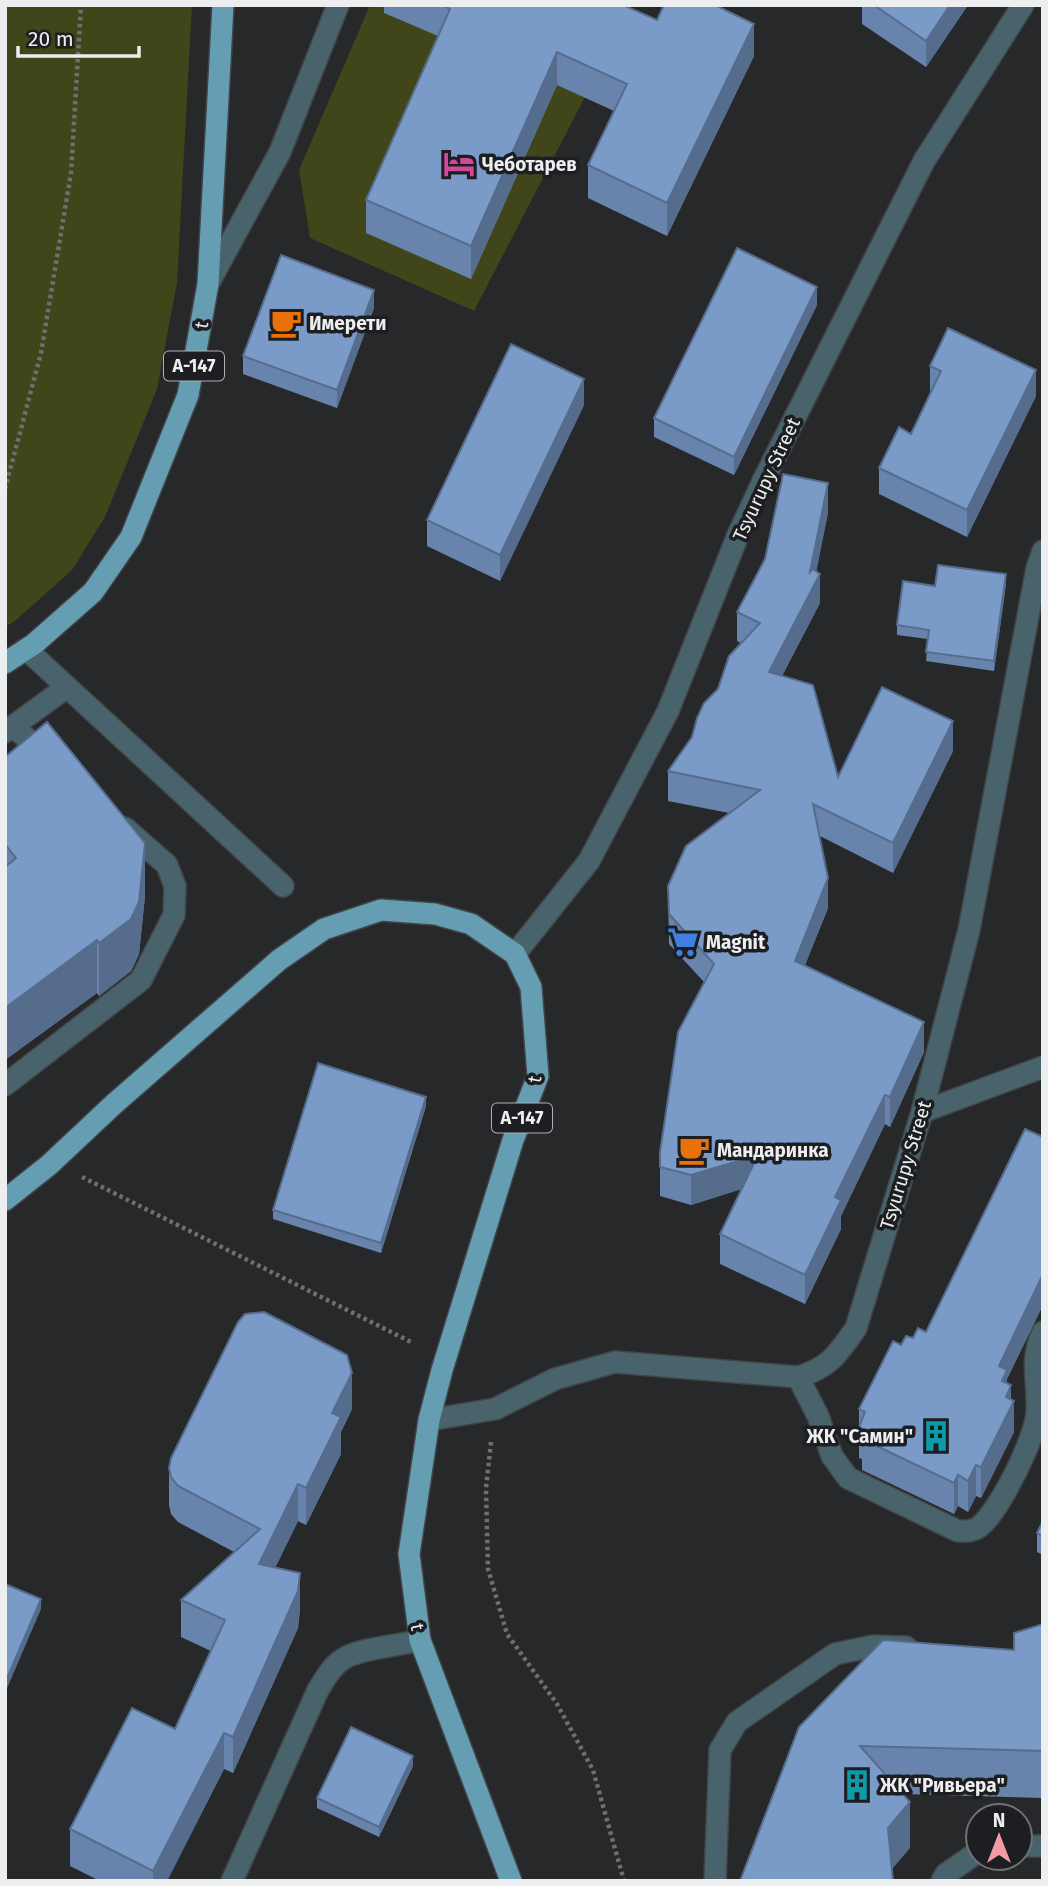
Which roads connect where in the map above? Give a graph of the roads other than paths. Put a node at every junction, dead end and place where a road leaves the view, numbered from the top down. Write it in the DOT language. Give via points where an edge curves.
graph roads {
  1 [pos="223,5"];
  2 [pos="338,5"];
  3 [pos="1023,5"];
  4 [pos="208,284"];
  5 [pos="1043,551"];
  6 [pos="26,649"];
  7 [pos="5,663"];
  8 [pos="67,687"];
  9 [pos="9,729"];
  10 [pos="64,773"];
  11 [pos="105,810"];
  12 [pos="283,886"];
  13 [pos="515,954"];
  14 [pos="1043,1067"];
  15 [pos="5,1085"];
  16 [pos="922,1112"];
  17 [pos="5,1200"];
  18 [pos="1043,1332"];
  19 [pos="798,1377"];
  20 [pos="429,1420"];
  21 [pos="420,1640"];
  22 [pos="922,1647"];
  23 [pos="964,1862"];
  24 [pos="232,1881"];
  25 [pos="511,1881"];
  26 [pos="715,1881"];
  27 [pos="942,1881"];
  1 -- 4 [label="main road, t / А-147"];
  2 -- 4 [label="street" via="280,152"];
  3 -- 13 [label="street, Tsyurupy Street" via="924,161 763,481 668,711 589,861"];
  4 -- 6 [label="main road, t / А-147" via="188,395 131,537 93,592"];
  5 -- 16 [label="street, Tsyurupy Street" via="970,930"];
  6 -- 7 [label="main road, t / А-147"];
  6 -- 8 [label="street"];
  8 -- 9 [label="street"];
  8 -- 12 [label="street"];
  9 -- 10 [label="street"];
  11 -- 15 [label="street" via="167,865 175,886 174,915 141,980"];
  13 -- 17 [label="main road, t / А-147" via="471,924 435,914 382,910 324,929 279,960"];
  13 -- 20 [label="main road, t / А-147" via="531,986 538,1076 513,1140"];
  14 -- 16 [label="street"];
  16 -- 19 [label="street, Tsyurupy Street" via="856,1328 835,1358 816,1372"];
  18 -- 19 [label="street" via="1034,1368 1038,1411 1034,1432 994,1513 971,1531 958,1531 848,1478 832,1456"];
  19 -- 20 [label="street, Tsyurupy Street" via="615,1362 555,1379 495,1409"];
  20 -- 21 [label="main road, t / А-147" via="409,1554"];
  21 -- 24 [label="street" via="357,1652 330,1672"];
  21 -- 25 [label="main road, t / А-147"];
  22 -- 26 [label="street" via="873,1646 835,1654 737,1722 720,1750"];
  23 -- 27 [label="street"];
}
